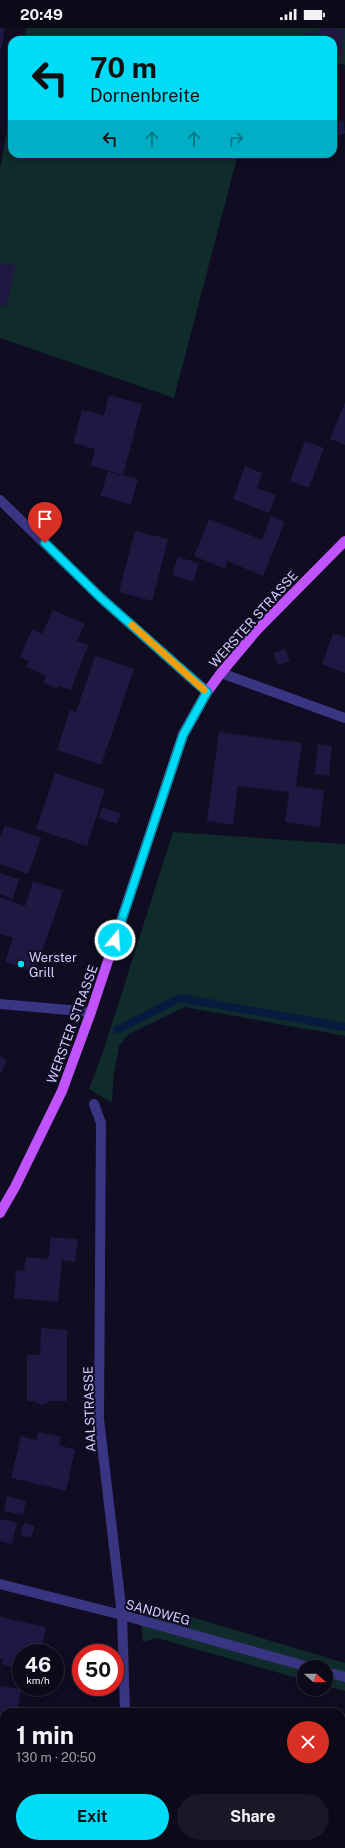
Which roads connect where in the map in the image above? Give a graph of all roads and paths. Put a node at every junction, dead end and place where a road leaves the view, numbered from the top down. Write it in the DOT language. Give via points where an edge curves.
graph roads {
  1 [pos="0,500"];
  2 [pos="345,541"];
  3 [pos="221,673"];
  4 [pos="207,692"];
  5 [pos="345,718"];
  6 [pos="0,1004"];
  7 [pos="91,1012"];
  8 [pos="94,1104"];
  9 [pos="0,1213"];
  10 [pos="0,1584"];
  11 [pos="122,1615"];
  12 [pos="297,1664"];
  13 [pos="333,1674"];
  14 [pos="345,1677"];
  15 [pos="125,1708"];
  1 -- 4 [label="street" via="101,598"];
  2 -- 3 [label="main road, WERSTER STRASSE" via="257,630"];
  3 -- 4 [label="main road, WERSTER STRASSE"];
  3 -- 5 [label="street"];
  4 -- 7 [label="main road, WERSTER STRASSE" via="183,735"];
  6 -- 7 [label="street"];
  7 -- 9 [label="main road, WERSTER STRASSE" via="62,1091"];
  8 -- 11 [label="street, AALSTRASSE" via="101,1123 99,1419"];
  10 -- 11 [label="street, SANDWEG"];
  11 -- 12 [label="street, SANDWEG"];
  11 -- 15 [label="street, AALSTRASSE"];
  13 -- 14 [label="street"];
}
